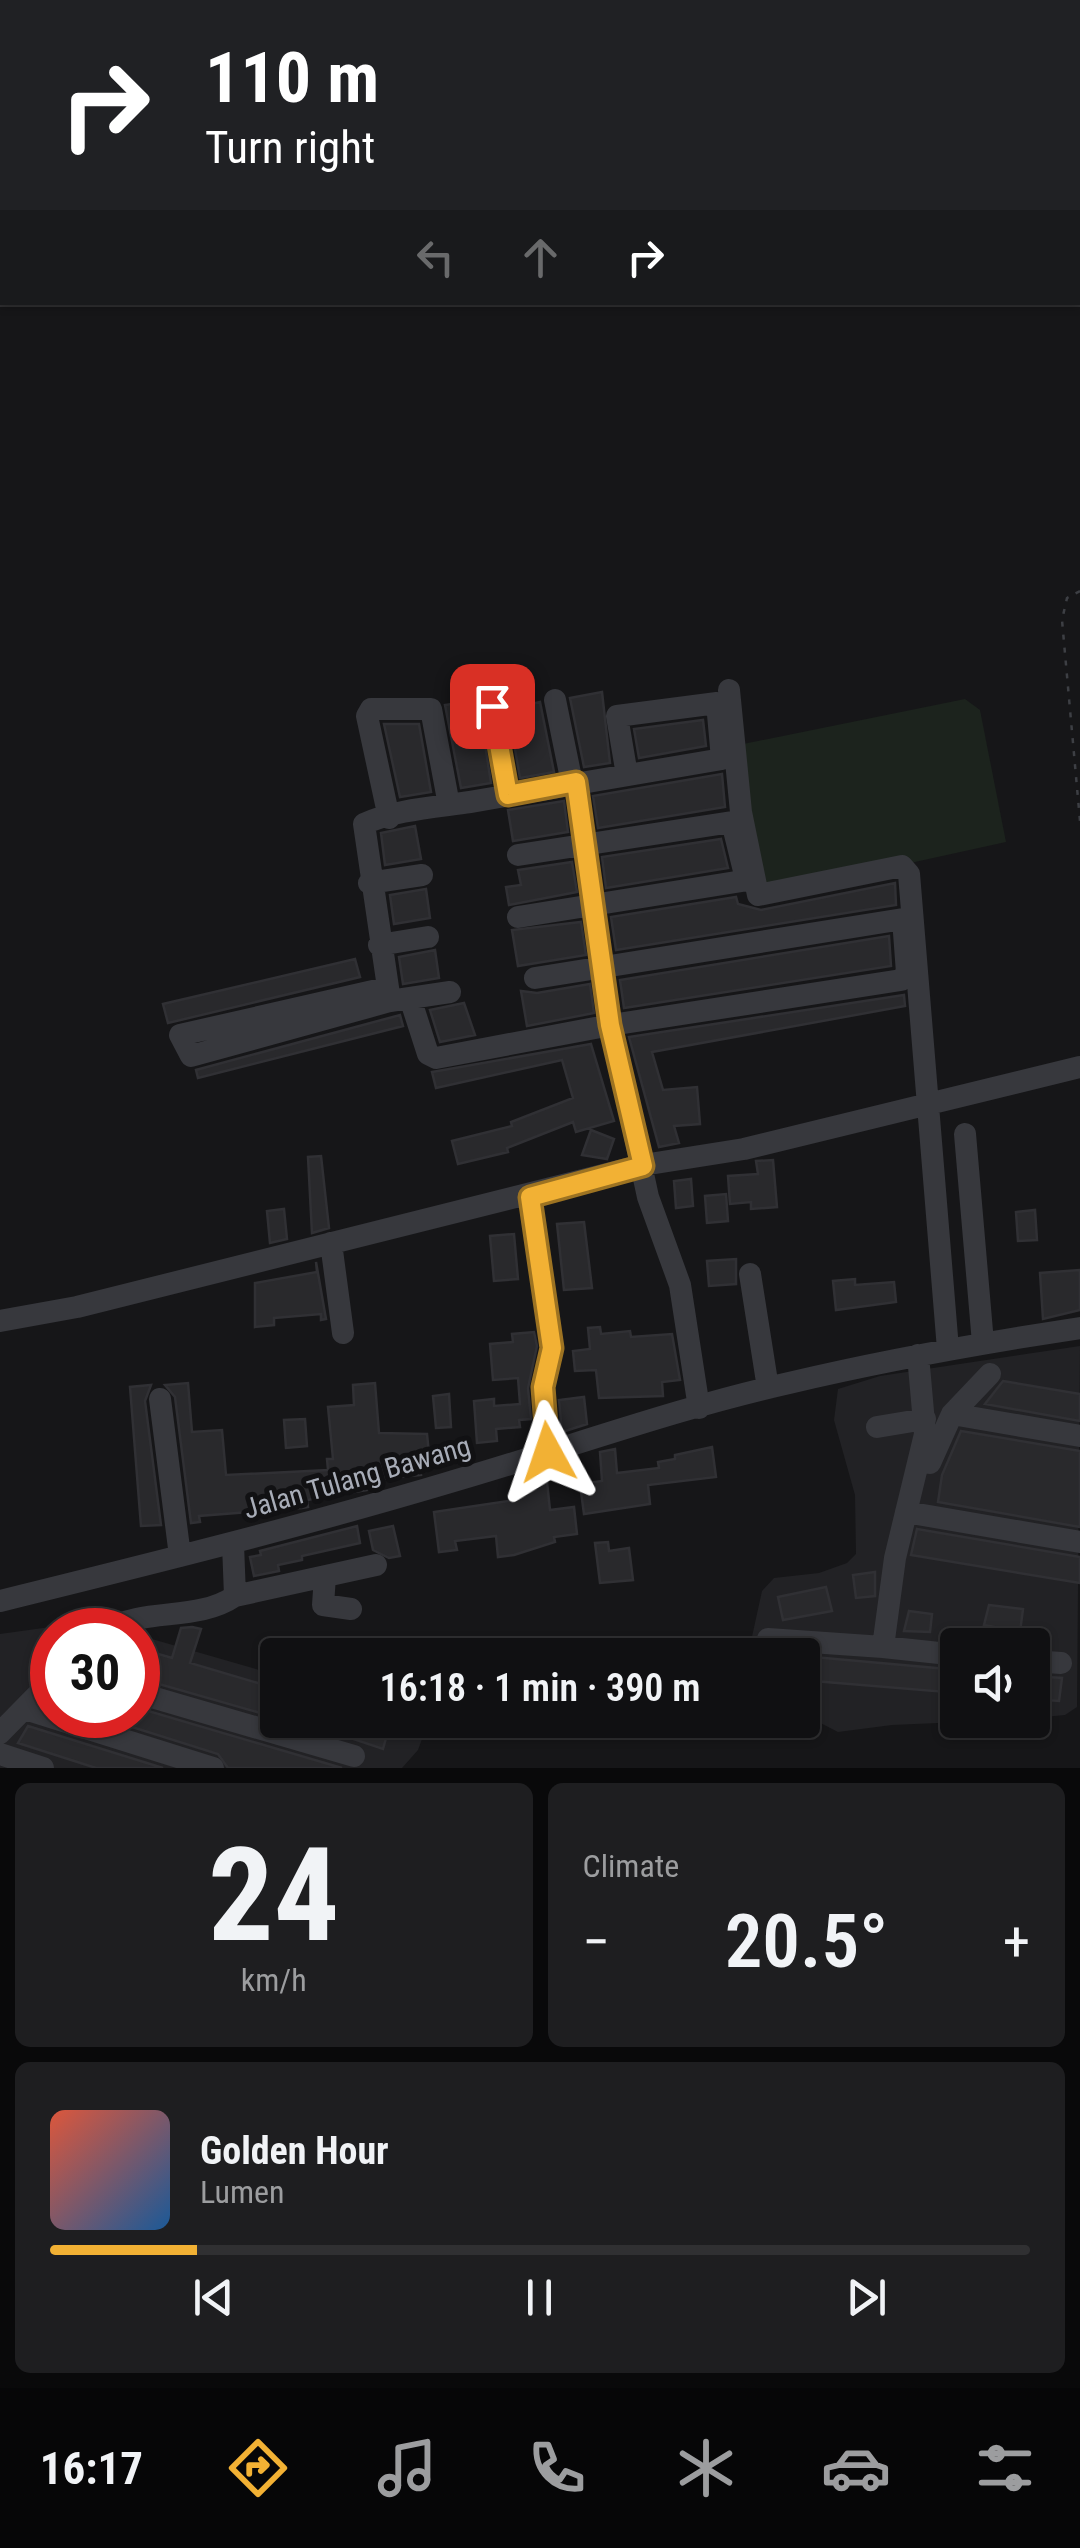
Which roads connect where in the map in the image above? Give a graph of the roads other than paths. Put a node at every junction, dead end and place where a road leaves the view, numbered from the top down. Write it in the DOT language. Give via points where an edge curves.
graph roads {
  1 [pos="729,690"];
  2 [pos="556,700"];
  3 [pos="492,706"];
  4 [pos="627,775"];
  5 [pos="574,783"];
  6 [pos="508,795"];
  7 [pos="449,805"];
  8 [pos="389,818"];
  9 [pos="586,844"];
  10 [pos="518,856"];
  11 [pos="422,874"];
  12 [pos="369,884"];
  13 [pos="593,906"];
  14 [pos="518,918"];
  15 [pos="428,937"];
  16 [pos="379,945"];
  17 [pos="604,967"];
  18 [pos="536,978"];
  19 [pos="450,992"];
  20 [pos="396,997"];
  21 [pos="610,1025"];
  22 [pos="1080,1067"];
  23 [pos="930,1106"];
  24 [pos="965,1134"];
  25 [pos="643,1166"];
  26 [pos="530,1197"];
  27 [pos="332,1244"];
  28 [pos="750,1274"];
  29 [pos="0,1322"];
  30 [pos="1080,1328"];
  31 [pos="343,1333"];
  32 [pos="983,1343"];
  33 [pos="948,1349"];
  34 [pos="918,1354"];
  35 [pos="990,1374"];
  36 [pos="768,1388"];
  37 [pos="160,1399"];
  38 [pos="699,1408"];
  39 [pos="952,1414"];
  40 [pos="925,1419"];
  41 [pos="877,1427"];
  42 [pos="1080,1436"];
  43 [pos="548,1452"];
  44 [pos="918,1469"];
  45 [pos="906,1512"];
  46 [pos="1080,1542"];
  47 [pos="233,1544"];
  48 [pos="180,1556"];
  49 [pos="376,1565"];
  50 [pos="325,1576"];
  51 [pos="235,1596"];
  52 [pos="0,1601"];
  53 [pos="351,1609"];
  54 [pos="160,1616"];
  55 [pos="820,1642"];
  56 [pos="883,1647"];
  57 [pos="940,1653"];
  58 [pos="1050,1662"];
  59 [pos="1061,1663"];
  60 [pos="160,1699"];
  61 [pos="30,1703"];
  62 [pos="24,1709"];
  63 [pos="0,1733"];
  64 [pos="0,1754"];
  65 [pos="354,1756"];
  66 [pos="43,1768"];
  67 [pos="213,1768"];
  1 -- 23 [label="street" via="741,812 758,895 907,869"];
  2 -- 5 [label="street"];
  3 -- 6 [label="street"];
  4 -- 4 [label="street" via="722,759 718,704 616,704"];
  4 -- 5 [label="street"];
  5 -- 6 [label="street"];
  5 -- 9 [label="street"];
  6 -- 7 [label="street"];
  7 -- 8 [label="street"];
  7 -- 8 [label="street" via="431,708 370,709"];
  8 -- 12 [label="street" via="364,824"];
  9 -- 10 [label="street"];
  9 -- 13 [label="street"];
  9 -- 13 [label="street" via="732,822 744,872 742,881"];
  11 -- 12 [label="street"];
  12 -- 16 [label="street"];
  13 -- 14 [label="street"];
  13 -- 17 [label="street"];
  15 -- 16 [label="street"];
  16 -- 20 [label="street"];
  17 -- 18 [label="street"];
  17 -- 21 [label="street"];
  17 -- 21 [label="street" via="902,919 907,973 901,980"];
  19 -- 20 [label="street"];
  20 -- 20 [label="street" via="180,1035 191,1056"];
  20 -- 21 [label="street" via="436,1058"];
  21 -- 25 [label="street"];
  22 -- 23 [label="street"];
  23 -- 25 [label="street"];
  23 -- 33 [label="street"];
  24 -- 32 [label="street"];
  25 -- 26 [label="street"];
  25 -- 38 [label="street" via="680,1285"];
  26 -- 27 [label="street"];
  26 -- 43 [label="street" via="552,1348 543,1387"];
  27 -- 29 [label="street"];
  27 -- 31 [label="street"];
  28 -- 36 [label="street"];
  30 -- 32 [label="street, Jalan Tulang Bawang"];
  32 -- 33 [label="street, Jalan Tulang Bawang"];
  33 -- 34 [label="street, Jalan Tulang Bawang"];
  34 -- 36 [label="street, Jalan Tulang Bawang"];
  34 -- 40 [label="street"];
  35 -- 39 [label="street"];
  36 -- 38 [label="street, Jalan Tulang Bawang"];
  37 -- 48 [label="street"];
  38 -- 43 [label="street, Jalan Tulang Bawang"];
  39 -- 42 [label="street"];
  39 -- 44 [label="street" via="936,1454"];
  40 -- 41 [label="street"];
  40 -- 44 [label="street"];
  43 -- 47 [label="street, Jalan Tulang Bawang"];
  44 -- 45 [label="street"];
  45 -- 46 [label="street"];
  45 -- 56 [label="street"];
  47 -- 48 [label="street, Jalan Tulang Bawang"];
  47 -- 51 [label="street"];
  48 -- 52 [label="street, Jalan Tulang Bawang"];
  49 -- 50 [label="street"];
  50 -- 51 [label="street"];
  50 -- 53 [label="street" via="324,1605"];
  51 -- 54 [label="street"];
  55 -- 56 [label="street"];
  56 -- 57 [label="street"];
  58 -- 59 [label="street"];
  60 -- 65 [label="street"];
  61 -- 62 [label="street"];
  62 -- 63 [label="street"];
  62 -- 67 [label="street"];
  64 -- 66 [label="street"];
}
